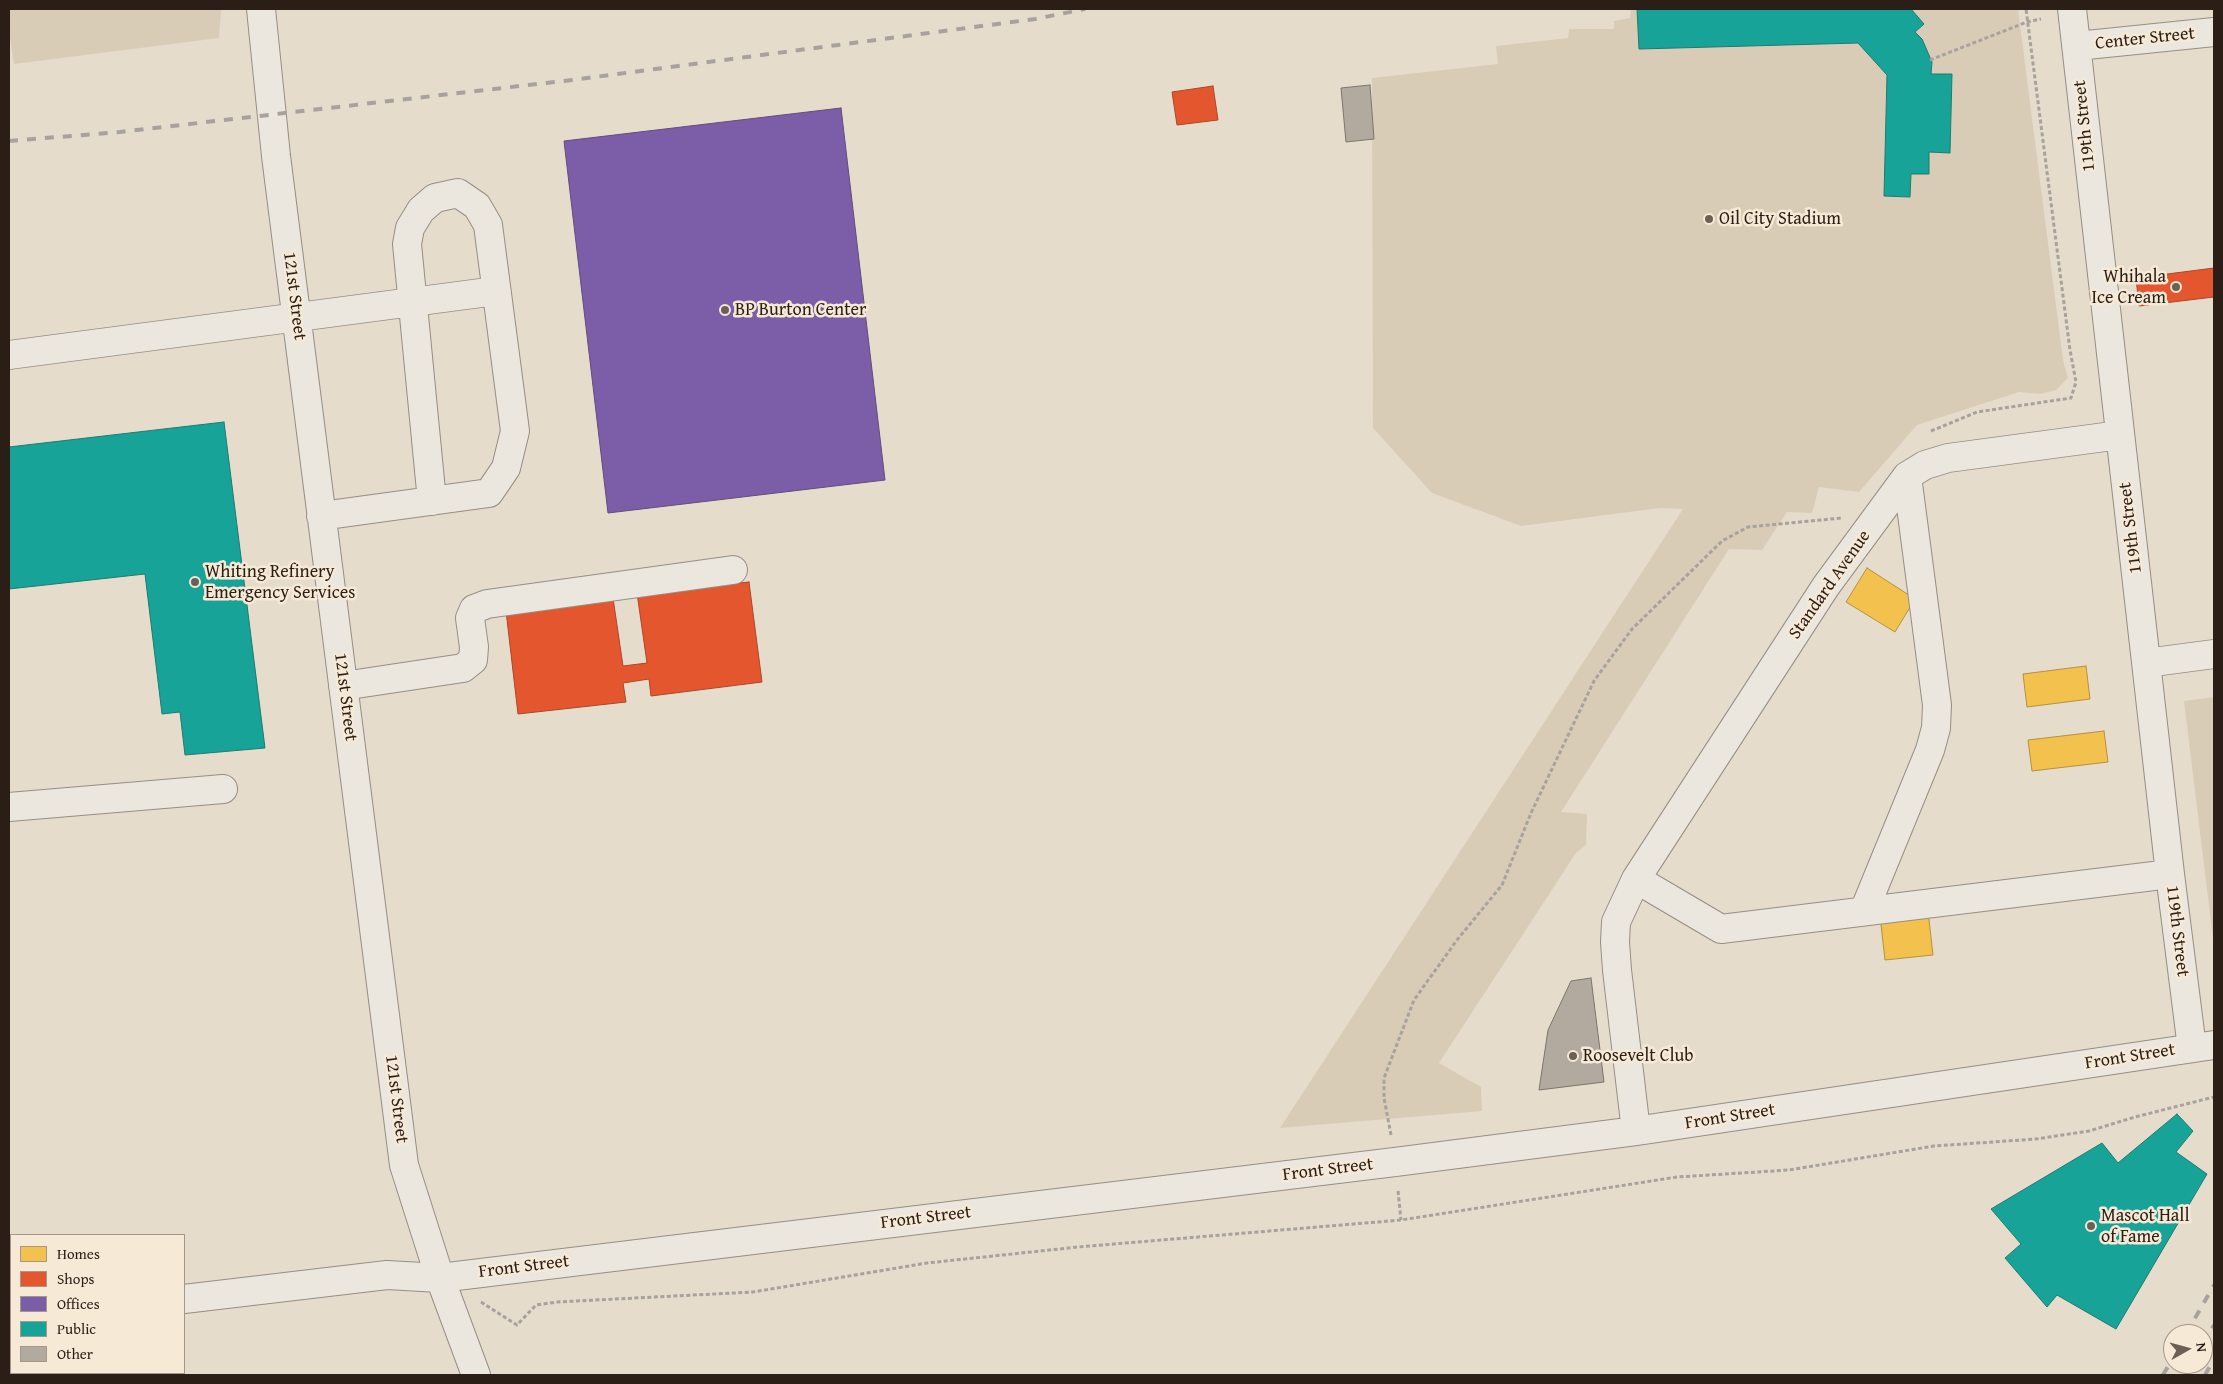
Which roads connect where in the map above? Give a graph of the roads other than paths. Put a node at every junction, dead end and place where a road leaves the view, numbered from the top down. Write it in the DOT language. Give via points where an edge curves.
graph roads {
  1 [pos="261,9"];
  2 [pos="2072,9"];
  3 [pos="2214,32"];
  4 [pos="2077,46"];
  5 [pos="496,291"];
  6 [pos="412,300"];
  7 [pos="296,318"];
  8 [pos="9,355"];
  9 [pos="2120,435"];
  10 [pos="1907,476"];
  11 [pos="432,501"];
  12 [pos="321,516"];
  13 [pos="733,570"];
  14 [pos="2214,654"];
  15 [pos="2146,663"];
  16 [pos="343,686"];
  17 [pos="223,789"];
  18 [pos="9,808"];
  19 [pos="2170,874"];
  20 [pos="1636,879"];
  21 [pos="1864,911"];
  22 [pos="2203,1046"];
  23 [pos="1636,1131"];
  24 [pos="440,1278"];
  25 [pos="185,1299"];
  26 [pos="476,1375"];
  1 -- 7 [label="street, 121st Street"];
  2 -- 4 [label="street, 119th Street"];
  3 -- 4 [label="street, Center Street"];
  4 -- 9 [label="street, 119th Street"];
  5 -- 6 [label="street"];
  5 -- 6 [label="street" via="488,225 477,206 458,193 435,198 421,210 410,228 407,244"];
  5 -- 11 [label="street" via="515,431 506,468 489,493"];
  6 -- 7 [label="street"];
  6 -- 11 [label="street"];
  7 -- 8 [label="street"];
  7 -- 12 [label="street, 121st Street"];
  9 -- 10 [label="street, Standard Avenue" via="1948,458 1925,464"];
  9 -- 15 [label="street, 119th Street"];
  10 -- 20 [label="street, Standard Avenue" via="1829,583"];
  10 -- 21 [label="street" via="1937,705 1936,728"];
  11 -- 12 [label="street"];
  12 -- 16 [label="street, 121st Street"];
  13 -- 16 [label="street" via="487,604 474,609 470,618 473,660 463,668"];
  14 -- 15 [label="street"];
  15 -- 19 [label="street, 119th Street"];
  16 -- 24 [label="street, 121st Street" via="404,1165"];
  17 -- 18 [label="street"];
  19 -- 21 [label="street"];
  19 -- 22 [label="street, 119th Street"];
  20 -- 21 [label="street" via="1721,929"];
  20 -- 23 [label="street, Standard Avenue" via="1616,922 1615,942"];
  22 -- 23 [label="street, Front Street"];
  23 -- 24 [label="street, Front Street"];
  24 -- 25 [label="street, Front Street" via="387,1275"];
  24 -- 26 [label="street, 121st Street"];
}
